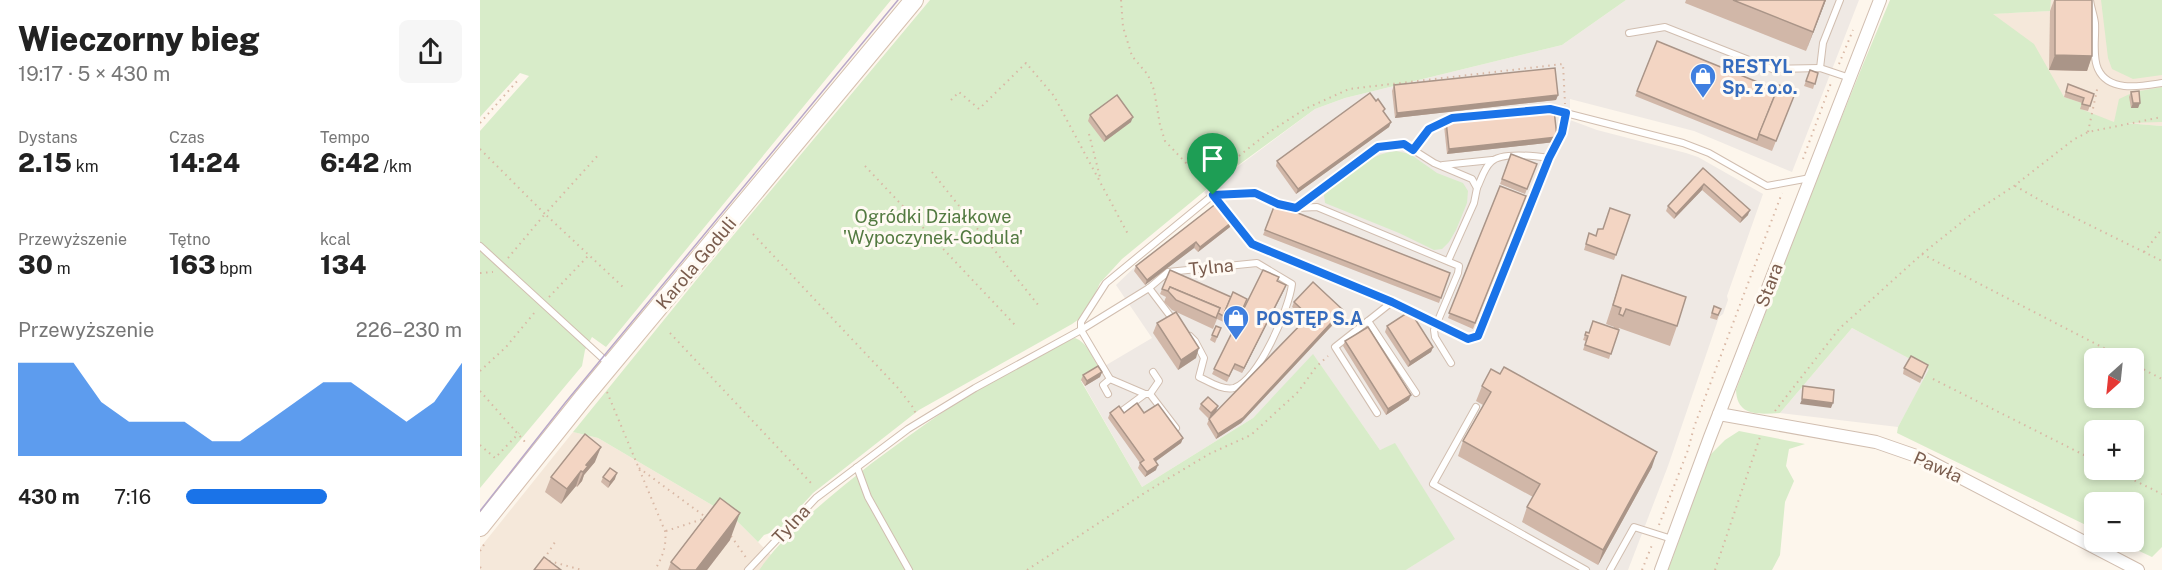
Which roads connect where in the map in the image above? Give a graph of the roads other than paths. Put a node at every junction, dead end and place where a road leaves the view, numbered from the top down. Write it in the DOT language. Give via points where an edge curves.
graph roads {
  1 [pos="914,0"];
  2 [pos="1840,0"];
  3 [pos="1880,0"];
  4 [pos="2090,0"];
  5 [pos="1629,33"];
  6 [pos="1820,68"];
  7 [pos="1850,78"];
  8 [pos="2162,83"];
  9 [pos="1566,113"];
  10 [pos="1413,150"];
  11 [pos="1549,158"];
  12 [pos="1493,160"];
  13 [pos="1439,165"];
  14 [pos="1810,178"];
  15 [pos="1477,188"];
  16 [pos="1213,195"];
  17 [pos="1296,208"];
  18 [pos="480,246"];
  19 [pos="1448,261"];
  20 [pos="1149,288"];
  21 [pos="1392,302"];
  22 [pos="1368,321"];
  23 [pos="1435,324"];
  24 [pos="1179,327"];
  25 [pos="1082,330"];
  26 [pos="1187,334"];
  27 [pos="1450,363"];
  28 [pos="610,365"];
  29 [pos="1153,372"];
  30 [pos="1110,379"];
  31 [pos="1416,393"];
  32 [pos="1108,394"];
  33 [pos="1147,394"];
  34 [pos="1476,407"];
  35 [pos="1122,411"];
  36 [pos="1377,413"];
  37 [pos="1719,414"];
  38 [pos="1176,428"];
  39 [pos="857,467"];
  40 [pos="480,527"];
  41 [pos="1672,540"];
  42 [pos="748,570"];
  43 [pos="909,570"];
  44 [pos="1586,570"];
  45 [pos="1610,570"];
  46 [pos="1661,570"];
  47 [pos="2138,570"];
  1 -- 28 [label="main road, Karola Goduli"];
  2 -- 6 [label="lane" via="1823,43"];
  3 -- 7 [label="street, Stara"];
  4 -- 8 [label="lane" via="2098,69 2105,78 2131,87"];
  5 -- 6 [label="lane" via="1665,27 1772,69"];
  6 -- 7 [label="lane"];
  7 -- 14 [label="street, Stara"];
  9 -- 10 [label="lane" via="1550,109 1452,118 1429,129"];
  9 -- 11 [label="lane" via="1562,133"];
  9 -- 14 [label="lane" via="1683,143 1767,186"];
  10 -- 13 [label="lane"];
  10 -- 17 [label="lane" via="1404,144 1378,147"];
  11 -- 12 [label="lane" via="1512,156"];
  11 -- 23 [label="lane" via="1478,336 1468,339"];
  12 -- 13 [label="lane"];
  12 -- 15 [label="lane"];
  13 -- 15 [label="lane" via="1472,179"];
  14 -- 37 [label="street, Stara"];
  15 -- 19 [label="lane"];
  16 -- 17 [label="lane" via="1255,193"];
  16 -- 21 [label="lane" via="1252,244"];
  16 -- 25 [label="lane" via="1106,283 1081,322"];
  17 -- 19 [label="lane" via="1317,207"];
  18 -- 28 [label="lane"];
  19 -- 23 [label="lane" via="1459,266 1458,273"];
  20 -- 24 [label="lane"];
  20 -- 25 [label="lane, Tylna"];
  20 -- 26 [label="lane, Tylna" via="1168,272 1257,263 1292,284 1271,344 1248,378 1233,388 1199,377 1204,358"];
  21 -- 22 [label="lane"];
  21 -- 23 [label="lane"];
  22 -- 31 [label="lane"];
  22 -- 36 [label="lane" via="1335,347"];
  23 -- 27 [label="lane" via="1435,337"];
  25 -- 30 [label="lane"];
  25 -- 39 [label="lane, Tylna" via="975,388"];
  28 -- 40 [label="main road, Karola Goduli"];
  29 -- 33 [label="lane" via="1159,381"];
  30 -- 32 [label="lane" via="1103,385"];
  30 -- 33 [label="lane"];
  33 -- 35 [label="lane"];
  33 -- 38 [label="lane"];
  34 -- 44 [label="lane" via="1433,484"];
  37 -- 41 [label="street, Stara"];
  37 -- 47 [label="street, Pawła" via="1876,442 1925,459"];
  39 -- 42 [label="lane, Tylna" via="816,498"];
  39 -- 43 [label="lane" via="868,497"];
  41 -- 45 [label="lane" via="1634,527"];
  41 -- 46 [label="street, Stara"];
}
